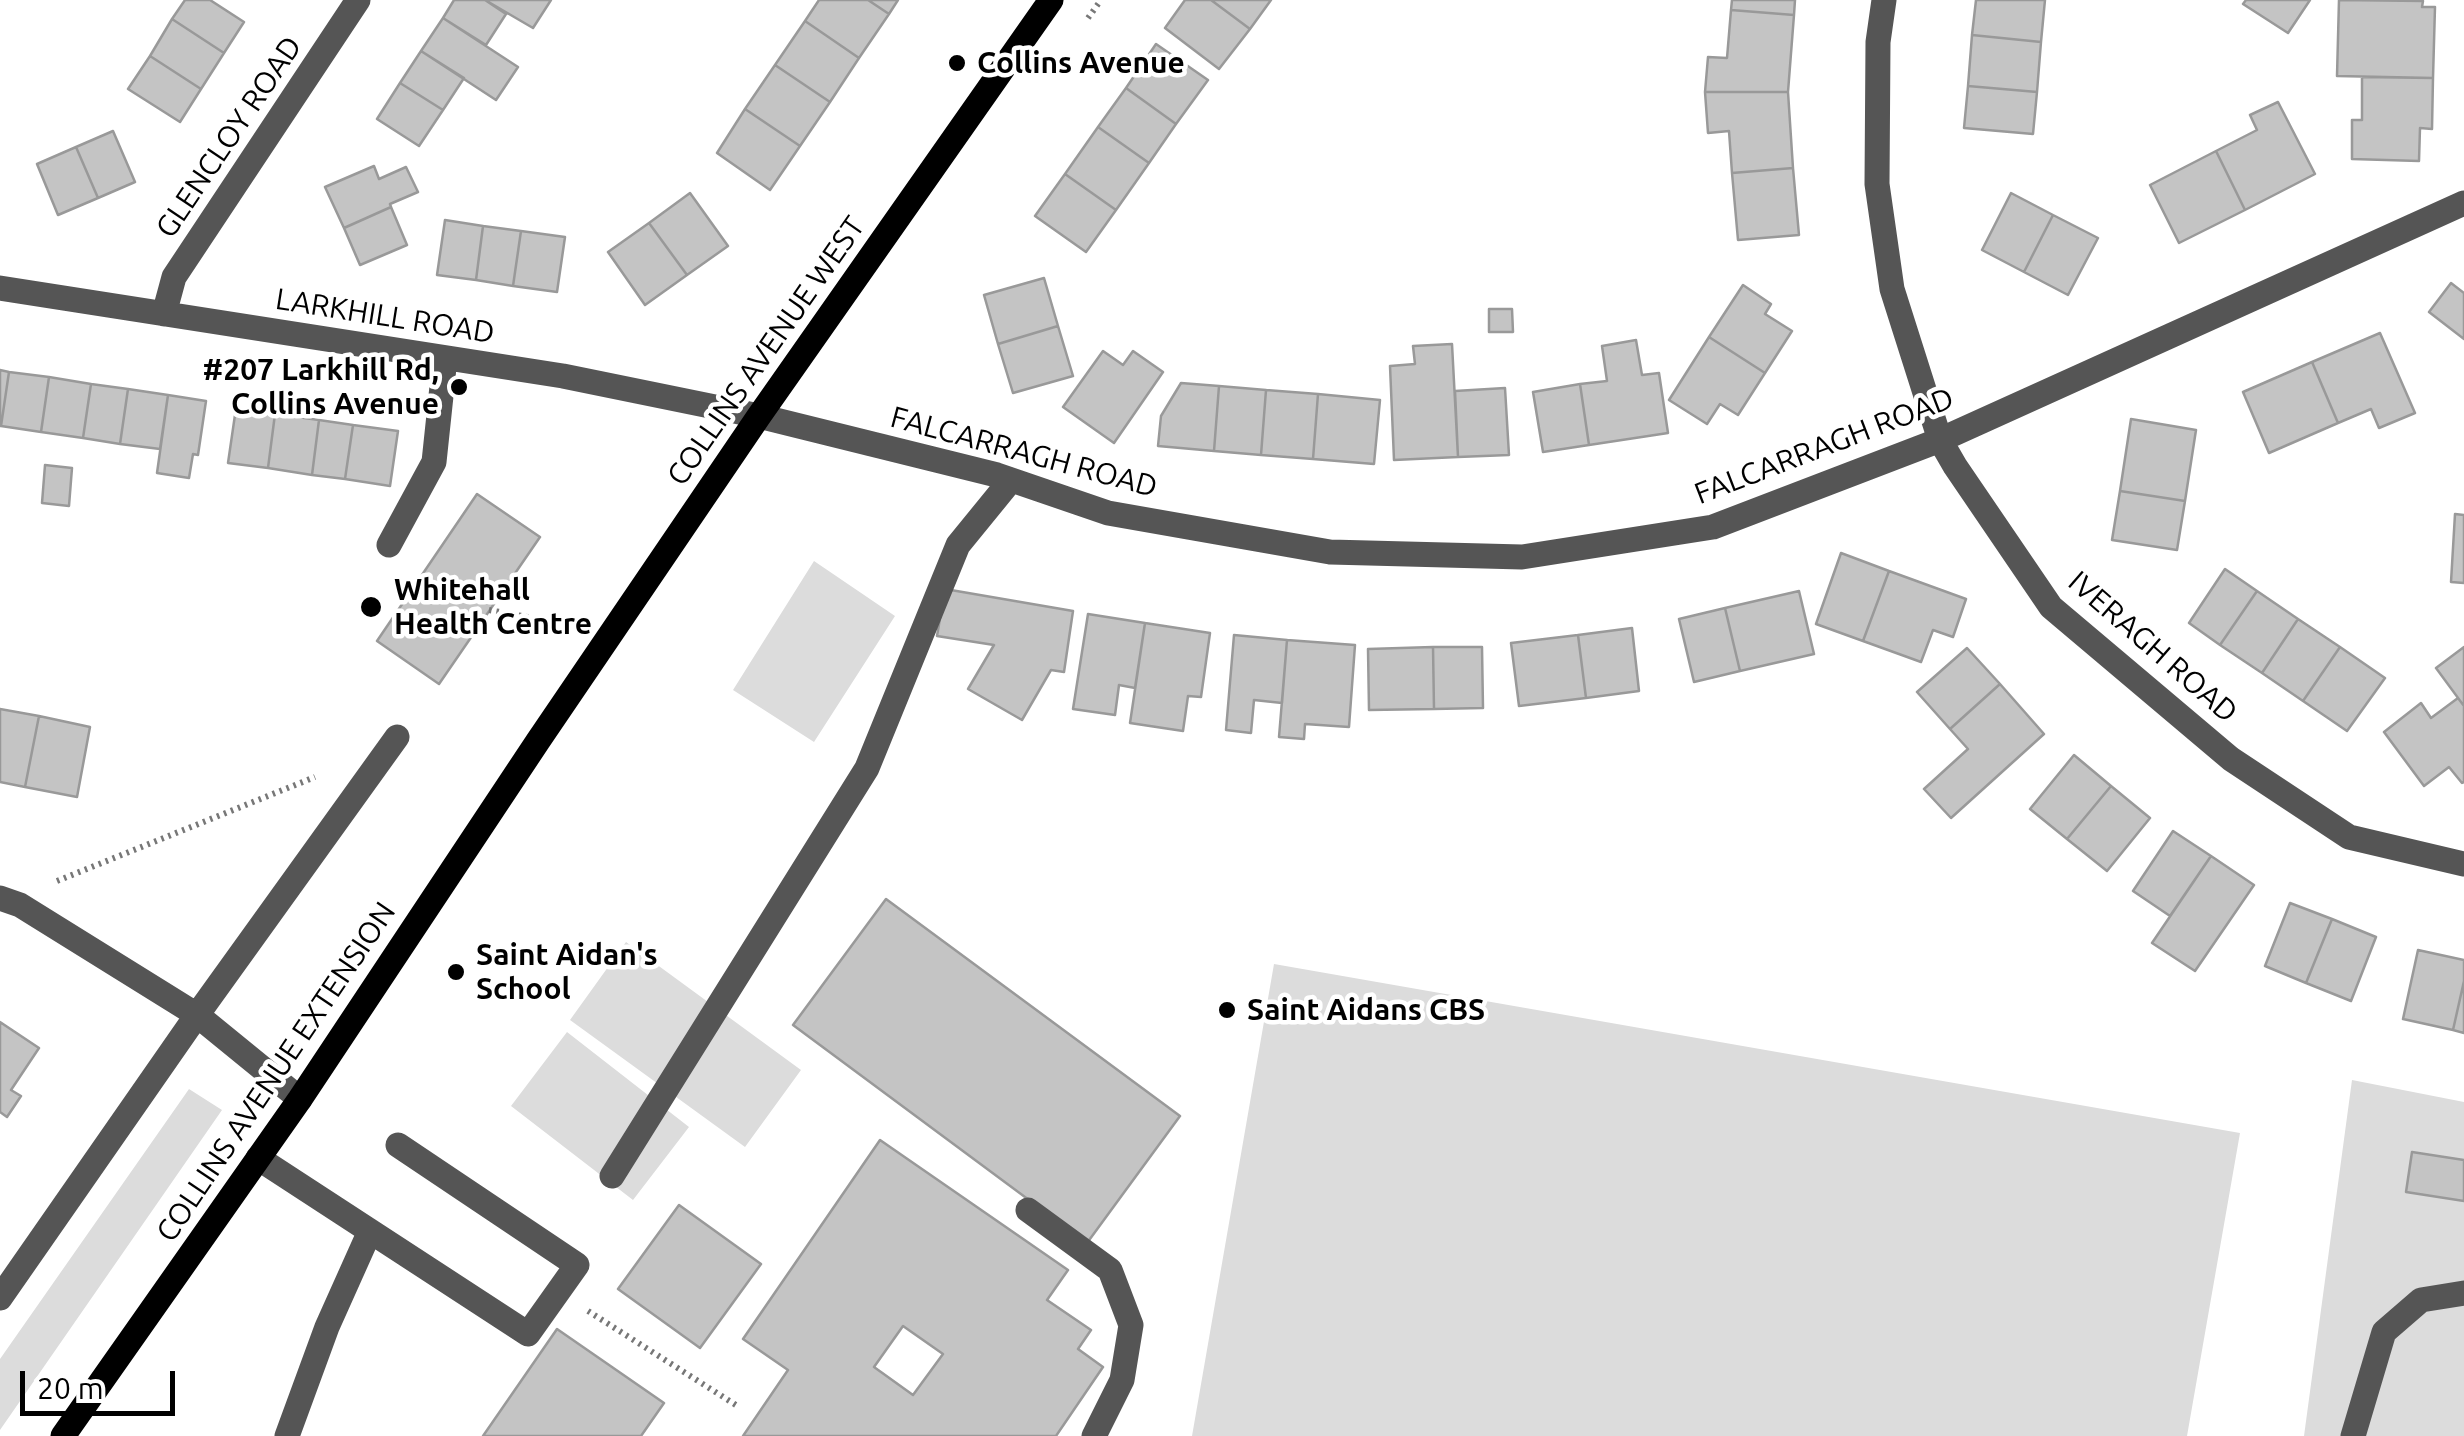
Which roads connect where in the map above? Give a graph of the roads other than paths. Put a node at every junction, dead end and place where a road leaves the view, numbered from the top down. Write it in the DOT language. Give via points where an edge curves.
graph roads {
  1 [pos="358,0"];
  2 [pos="1051,0"];
  3 [pos="1884,0"];
  4 [pos="2464,204"];
  5 [pos="0,288"];
  6 [pos="164,314"];
  7 [pos="445,358"];
  8 [pos="760,416"];
  9 [pos="1940,440"];
  10 [pos="1011,480"];
  11 [pos="389,544"];
  12 [pos="397,737"];
  13 [pos="538,741"];
  14 [pos="2464,864"];
  15 [pos="10,902"];
  16 [pos="197,1015"];
  17 [pos="300,1099"];
  18 [pos="398,1145"];
  19 [pos="258,1158"];
  20 [pos="612,1176"];
  21 [pos="1028,1210"];
  22 [pos="370,1231"];
  23 [pos="2464,1293"];
  24 [pos="0,1298"];
  25 [pos="63,1436"];
  26 [pos="287,1436"];
  27 [pos="1094,1436"];
  28 [pos="2353,1436"];
  1 -- 6 [label="street, GLENCLOY ROAD" via="174,277"];
  2 -- 8 [label="main road, COLLINS AVENUE WEST"];
  3 -- 9 [label="street, IVERAGH ROAD" via="1877,184 1892,289"];
  4 -- 9 [label="street, FALCARRAGH ROAD"];
  5 -- 6 [label="street, LARKHILL ROAD"];
  6 -- 7 [label="street, LARKHILL ROAD"];
  7 -- 8 [label="street, LARKHILL ROAD"];
  7 -- 11 [label="street" via="434,462"];
  8 -- 10 [label="street, FALCARRAGH ROAD"];
  8 -- 13 [label="main road, COLLINS AVENUE WEST"];
  9 -- 10 [label="street, FALCARRAGH ROAD" via="1713,527 1522,557 1330,552 1108,513"];
  9 -- 14 [label="street, IVERAGH ROAD" via="2051,607 2231,759 2349,837"];
  10 -- 20 [label="street" via="958,544 867,768"];
  12 -- 16 [label="street"];
  13 -- 17 [label="main road, COLLINS AVENUE EXTENSION"];
  15 -- 16 [label="street"];
  16 -- 17 [label="street"];
  16 -- 24 [label="street"];
  17 -- 19 [label="main road, COLLINS AVENUE EXTENSION"];
  18 -- 22 [label="street" via="577,1264 528,1334"];
  19 -- 22 [label="street"];
  19 -- 25 [label="main road, COLLINS AVENUE EXTENSION"];
  21 -- 27 [label="street" via="1110,1270 1131,1326 1122,1380"];
  22 -- 26 [label="street"];
  23 -- 28 [label="street" via="2420,1300 2384,1332"];
}
